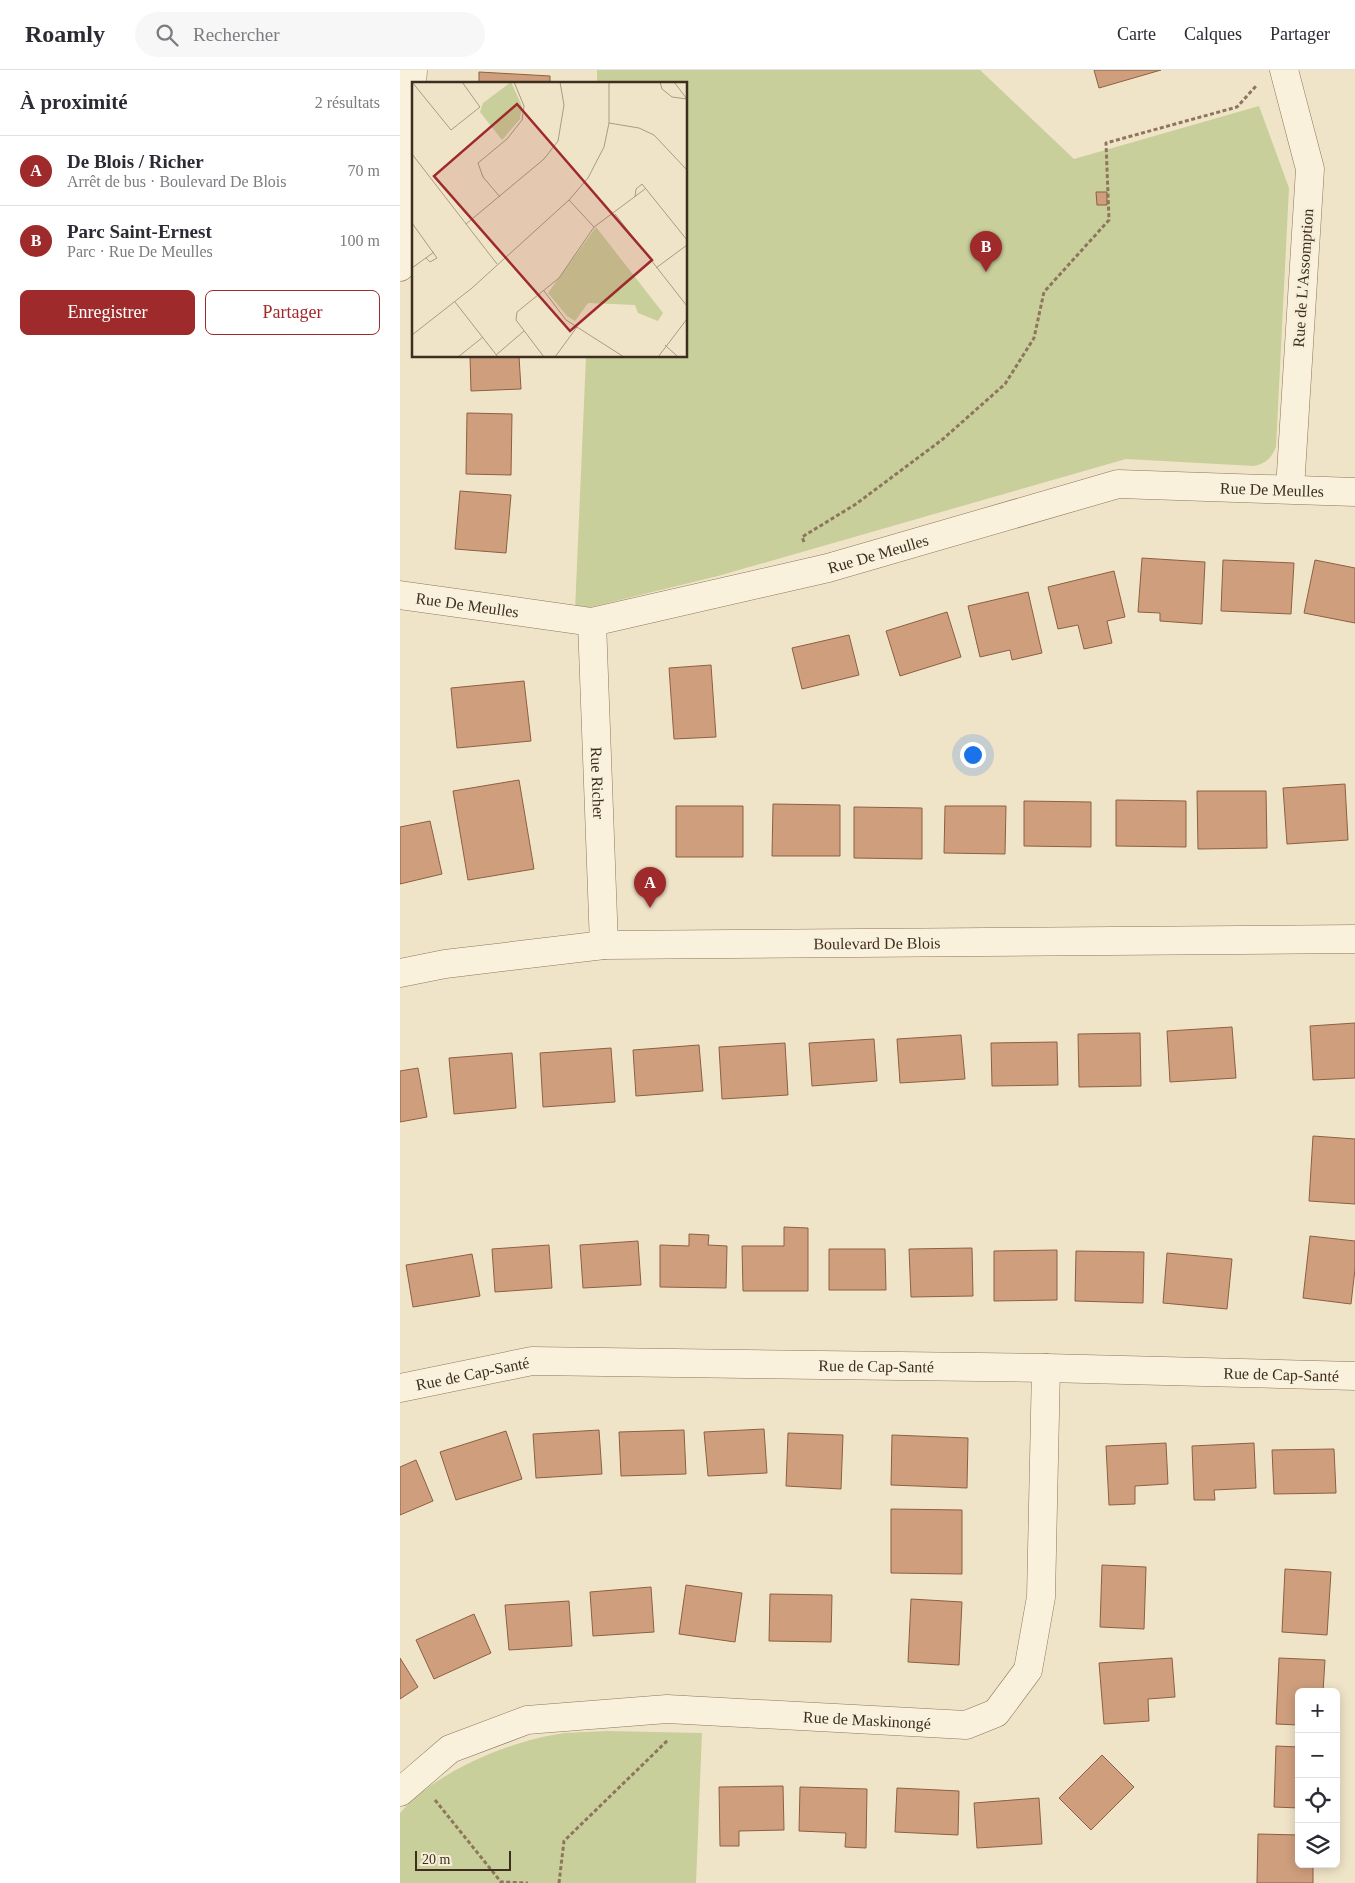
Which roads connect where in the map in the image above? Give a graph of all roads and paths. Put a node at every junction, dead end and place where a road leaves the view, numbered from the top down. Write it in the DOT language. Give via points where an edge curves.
graph roads {
  1 [pos="1273,74"];
  2 [pos="412,85"];
  3 [pos="400,267"];
  4 [pos="1290,489"];
  5 [pos="1355,492"];
  6 [pos="810,572"];
  7 [pos="400,595"];
  8 [pos="592,622"];
  9 [pos="1355,939"];
  10 [pos="604,945"];
  11 [pos="400,973"];
  12 [pos="1046,1368"];
  13 [pos="1355,1376"];
  14 [pos="400,1388"];
  15 [pos="698,1711"];
  16 [pos="409,1785"];
  17 [pos="501,1882"];
  18 [pos="528,1883"];
  19 [pos="559,1883"];
  1 -- 4 [label="street, Rue de L'Assomption" via="1310,170"];
  1 -- 6 [label="path" via="1237,107 1106,143 1109,220 1044,292 1034,338 1005,384 943,439 856,504 802,537"];
  2 -- 3 [label="street"];
  4 -- 5 [label="street, Rue De Meulles"];
  4 -- 6 [label="street, Rue De Meulles" via="1118,484"];
  6 -- 8 [label="street, Rue De Meulles"];
  7 -- 8 [label="street, Rue De Meulles"];
  8 -- 10 [label="street, Rue Richer"];
  9 -- 10 [label="street, Boulevard De Blois"];
  10 -- 11 [label="street, Boulevard De Blois" via="445,964"];
  12 -- 13 [label="street, Rue de Cap-Santé"];
  12 -- 14 [label="street, Rue de Cap-Santé" via="532,1361"];
  12 -- 15 [label="street, Rue de Maskinongé" via="1041,1597 1028,1670 996,1712 966,1725"];
  15 -- 16 [label="street, Rue de Maskinongé" via="667,1709 527,1720 450,1749"];
  15 -- 19 [label="path" via="564,1841"];
  16 -- 17 [label="path"];
  17 -- 18 [label="path"];
}
